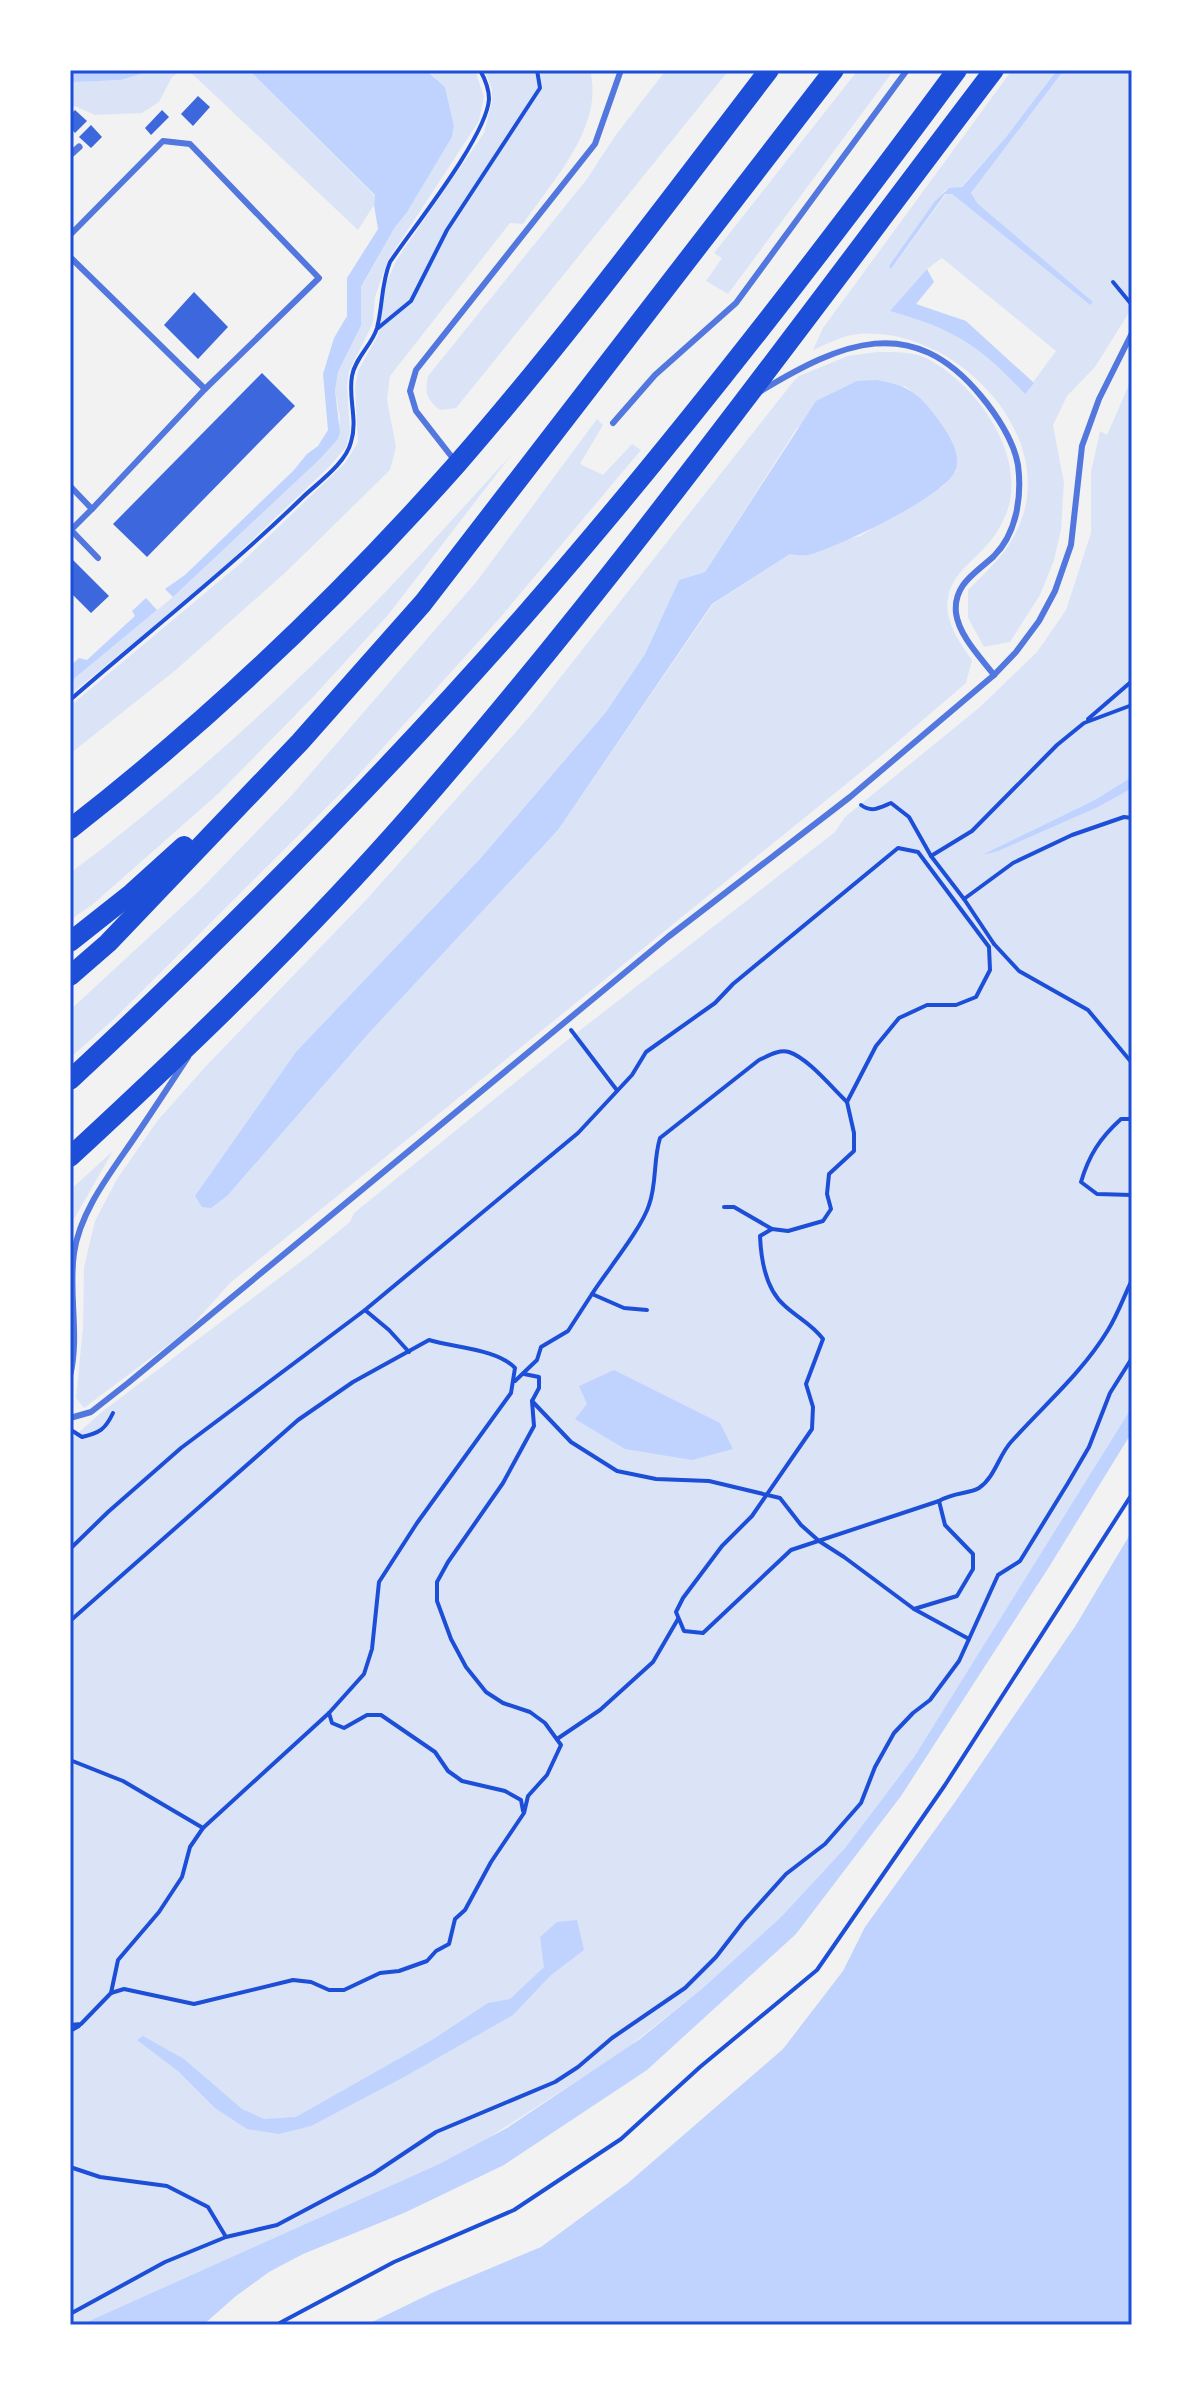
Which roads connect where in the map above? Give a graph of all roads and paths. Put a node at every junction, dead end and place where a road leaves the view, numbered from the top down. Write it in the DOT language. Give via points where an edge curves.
graph roads {
  1 [pos="480,70"];
  2 [pos="537,70"];
  3 [pos="621,70"];
  4 [pos="769,70"];
  5 [pos="834,70"];
  6 [pos="907,70"];
  7 [pos="957,70"];
  8 [pos="994,70"];
  9 [pos="79,147"];
  10 [pos="70,155"];
  11 [pos="70,235"];
  12 [pos="70,257"];
  13 [pos="1113,282"];
  14 [pos="1132,305"];
  15 [pos="376,329"];
  16 [pos="1132,333"];
  17 [pos="205,389"];
  18 [pos="738,406"];
  19 [pos="613,423"];
  20 [pos="457,463"];
  21 [pos="70,486"];
  22 [pos="92,509"];
  23 [pos="98,558"];
  24 [pos="994,675"];
  25 [pos="1132,681"];
  26 [pos="70,700"];
  27 [pos="1132,705"];
  28 [pos="1084,723"];
  29 [pos="300,742"];
  30 [pos="850,797"];
  31 [pos="1132,818"];
  32 [pos="70,829"];
  33 [pos="931,856"];
  34 [pos="964,899"];
  35 [pos="70,942"];
  36 [pos="991,945"];
  37 [pos="70,976"];
  38 [pos="565,1023"];
  39 [pos="206,1031"];
  40 [pos="1132,1063"];
  41 [pos="70,1080"];
  42 [pos="616,1089"];
  43 [pos="847,1102"];
  44 [pos="1132,1119"];
  45 [pos="70,1157"];
  46 [pos="1132,1195"];
  47 [pos="724,1207"];
  48 [pos="772,1229"];
  49 [pos="1132,1280"];
  50 [pos="592,1294"];
  51 [pos="365,1310"];
  52 [pos="647,1310"];
  53 [pos="409,1352"];
  54 [pos="1132,1358"];
  55 [pos="524,1374"];
  56 [pos="70,1376"];
  57 [pos="515,1381"];
  58 [pos="532,1401"];
  59 [pos="70,1418"];
  60 [pos="768,1494"];
  61 [pos="1132,1494"];
  62 [pos="939,1501"];
  63 [pos="819,1541"];
  64 [pos="70,1549"];
  65 [pos="914,1609"];
  66 [pos="678,1619"];
  67 [pos="70,1621"];
  68 [pos="969,1639"];
  69 [pos="329,1713"];
  70 [pos="557,1740"];
  71 [pos="70,1760"];
  72 [pos="524,1813"];
  73 [pos="203,1828"];
  74 [pos="111,1993"];
  75 [pos="70,2028"];
  76 [pos="70,2167"];
  77 [pos="226,2237"];
  78 [pos="70,2314"];
  79 [pos="276,2325"];
  1 -- 15 [label="path" via="489,100 479,132 390,262"];
  2 -- 15 [label="path" via="540,88 447,230 411,301"];
  3 -- 20 [label="lane" via="595,144 416,370 410,391 416,411"];
  4 -- 20 [label="highway"];
  5 -- 29 [label="highway" via="423,603"];
  6 -- 19 [label="lane" via="736,303 655,375"];
  7 -- 41 [label="highway" via="705,400 524,616 259,898"];
  8 -- 18 [label="highway"];
  9 -- 10 [label="street"];
  11 -- 17 [label="lane" via="163,141 190,144 319,278"];
  12 -- 17 [label="lane"];
  13 -- 14 [label="path"];
  15 -- 26 [label="path" via="352,373 351,444 338,463 196,596"];
  16 -- 24 [label="lane" via="1082,446 1071,545 1055,591 1039,621"];
  17 -- 22 [label="lane"];
  18 -- 24 [label="lane" via="808,363 851,346 886,343 920,348 948,363 972,386 995,413 1018,463 1017,515 995,555 960,587 956,613 966,638"];
  18 -- 39 [label="highway" via="512,697 341,892"];
  20 -- 32 [label="highway" via="298,631 165,752"];
  21 -- 22 [label="lane"];
  22 -- 23 [label="lane" via="71,530"];
  24 -- 30 [label="lane"];
  25 -- 28 [label="path"];
  27 -- 28 [label="path"];
  28 -- 33 [label="path" via="972,831"];
  29 -- 35 [label="highway"];
  29 -- 37 [label="highway"];
  30 -- 33 [label="path" via="868,810 891,803 909,817"];
  30 -- 38 [label="lane"];
  31 -- 34 [label="path" via="1072,835 1013,863"];
  33 -- 34 [label="path"];
  34 -- 36 [label="path"];
  36 -- 40 [label="path" via="1019,971 1088,1010"];
  36 -- 42 [label="path" via="918,852 898,848 715,1003 646,1052"];
  36 -- 43 [label="path" via="990,970 976,997 956,1005 927,1005 899,1018 876,1046"];
  38 -- 42 [label="path"];
  38 -- 59 [label="lane" via="116,1393 91,1412"];
  39 -- 45 [label="highway"];
  39 -- 56 [label="lane" via="111,1172 78,1234"];
  42 -- 51 [label="path" via="578,1133"];
  43 -- 48 [label="path" via="854,1151 829,1174 831,1209 823,1221 788,1231"];
  43 -- 50 [label="path" via="790,1052 759,1060 660,1138 648,1210"];
  44 -- 46 [label="path" via="1121,1119 1099,1140 1081,1182 1097,1194"];
  47 -- 48 [label="path" via="734,1207"];
  48 -- 60 [label="path" via="760,1236 771,1291 823,1339 806,1384 812,1429"];
  49 -- 62 [label="path" via="1099,1342 1009,1444 979,1488"];
  50 -- 52 [label="path" via="624,1308"];
  50 -- 55 [label="path" via="568,1331 541,1347"];
  51 -- 53 [label="path"];
  51 -- 64 [label="path" via="181,1448"];
  53 -- 57 [label="path" via="429,1340 495,1353 515,1368"];
  53 -- 67 [label="path" via="298,1420"];
  54 -- 68 [label="path" via="1110,1393 1089,1447 1020,1561 998,1575"];
  55 -- 57 [label="path"];
  55 -- 58 [label="path" via="539,1377"];
  57 -- 69 [label="path" via="495,1418 379,1582 364,1674"];
  58 -- 60 [label="path" via="571,1442 617,1471"];
  58 -- 70 [label="path" via="534,1426 503,1483 448,1562 437,1582 437,1601 466,1667 486,1692 530,1712"];
  60 -- 63 [label="path" via="780,1498"];
  60 -- 66 [label="path" via="683,1598"];
  61 -- 79 [label="path" via="936,1798 817,1970 621,2139 514,2210 394,2262"];
  62 -- 63 [label="path"];
  62 -- 65 [label="path" via="945,1525 973,1554 973,1569 957,1596"];
  63 -- 65 [label="path"];
  63 -- 66 [label="path" via="791,1550 703,1633 684,1631"];
  65 -- 68 [label="path"];
  66 -- 70 [label="path" via="653,1662"];
  68 -- 77 [label="path" via="930,1700 894,1733 849,1820 786,1874 685,1988 555,2082 436,2132 373,2174 277,2225"];
  69 -- 72 [label="path" via="332,1723 344,1728 367,1715 381,1715 435,1752 462,1781 521,1800"];
  69 -- 73 [label="path"];
  70 -- 72 [label="path" via="561,1745 547,1775 528,1796"];
  71 -- 73 [label="path" via="123,1781"];
  72 -- 74 [label="path" via="455,1919 449,1944 427,1961 380,1973 344,1990 293,1980 194,2004 124,1989"];
  73 -- 74 [label="path" via="190,1847 182,1877 118,1960"];
  74 -- 75 [label="path" via="81,2024"];
  76 -- 77 [label="path" via="100,2177 167,2186 208,2207"];
  77 -- 78 [label="path" via="165,2262"];
}
